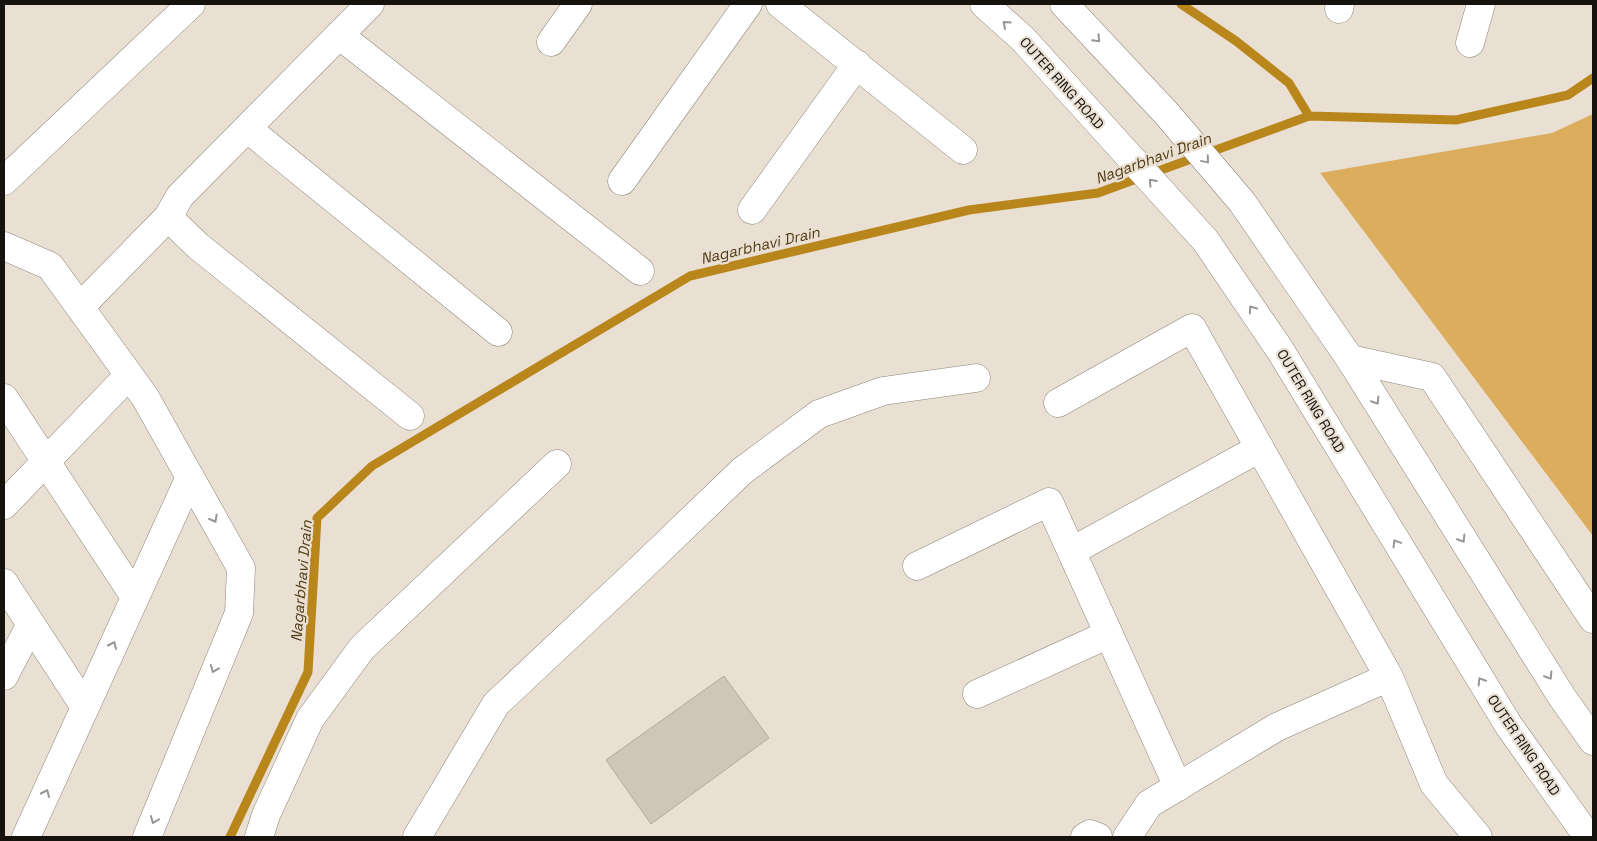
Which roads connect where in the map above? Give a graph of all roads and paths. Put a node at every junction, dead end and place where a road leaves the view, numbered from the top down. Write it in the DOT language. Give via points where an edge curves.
graph roads {
  1 [pos="191,4"];
  2 [pos="578,4"];
  3 [pos="748,4"];
  4 [pos="780,4"];
  5 [pos="984,4"];
  6 [pos="1064,4"];
  7 [pos="1481,4"];
  8 [pos="364,6"];
  9 [pos="339,35"];
  10 [pos="551,42"];
  11 [pos="1470,43"];
  12 [pos="856,64"];
  13 [pos="248,129"];
  14 [pos="963,150"];
  15 [pos="622,181"];
  16 [pos="4,182"];
  17 [pos="752,210"];
  18 [pos="168,217"];
  19 [pos="4,246"];
  20 [pos="640,271"];
  21 [pos="80,306"];
  22 [pos="498,332"];
  23 [pos="1350,359"];
  24 [pos="129,375"];
  25 [pos="976,378"];
  26 [pos="4,398"];
  27 [pos="1058,402"];
  28 [pos="410,416"];
  29 [pos="1260,448"];
  30 [pos="46,462"];
  31 [pos="557,464"];
  32 [pos="190,477"];
  33 [pos="4,505"];
  34 [pos="1072,551"];
  35 [pos="918,566"];
  36 [pos="4,583"];
  37 [pos="135,597"];
  38 [pos="1593,619"];
  39 [pos="30,624"];
  40 [pos="1109,634"];
  41 [pos="4,676"];
  42 [pos="1389,677"];
  43 [pos="978,694"];
  44 [pos="85,708"];
  45 [pos="1593,741"];
  46 [pos="1178,787"];
  47 [pos="26,837"];
  48 [pos="147,837"];
  49 [pos="259,837"];
  50 [pos="417,837"];
  51 [pos="1084,837"];
  52 [pos="1098,837"];
  53 [pos="1127,837"];
  54 [pos="1478,837"];
  55 [pos="1588,837"];
  1 -- 16 [label="main road"];
  2 -- 10 [label="main road"];
  3 -- 15 [label="main road"];
  4 -- 12 [label="main road"];
  55 -- 5 [label="main road, OUTER RING ROAD, one-way" via="1509,726 1280,350 1204,240 1023,39"];
  6 -- 23 [label="main road, one-way" via="1167,114 1235,195"];
  7 -- 11 [label="main road"];
  8 -- 9 [label="main road"];
  9 -- 13 [label="main road"];
  9 -- 20 [label="main road"];
  12 -- 14 [label="main road"];
  12 -- 17 [label="main road"];
  13 -- 18 [label="main road" via="180,196"];
  13 -- 22 [label="main road"];
  18 -- 21 [label="main road"];
  18 -- 28 [label="main road" via="198,246"];
  19 -- 21 [label="main road" via="50,266"];
  21 -- 24 [label="main road"];
  23 -- 38 [label="main road" via="1432,376"];
  23 -- 45 [label="main road, one-way" via="1562,697"];
  24 -- 30 [label="main road"];
  24 -- 32 [label="main road" via="146,397"];
  25 -- 50 [label="main road" via="883,391 818,414 742,471 496,704"];
  26 -- 30 [label="main road"];
  27 -- 29 [label="main road" via="1192,328"];
  29 -- 34 [label="main road"];
  29 -- 42 [label="main road"];
  30 -- 33 [label="main road"];
  30 -- 37 [label="main road"];
  31 -- 49 [label="main road" via="362,648 310,719"];
  32 -- 37 [label="main road"];
  32 -- 48 [label="main road, one-way" via="241,568 239,613"];
  34 -- 35 [label="main road" via="1049,502"];
  34 -- 40 [label="main road"];
  36 -- 39 [label="main road"];
  44 -- 37 [label="main road, one-way"];
  39 -- 41 [label="main road"];
  39 -- 44 [label="main road"];
  40 -- 43 [label="main road"];
  40 -- 46 [label="main road"];
  42 -- 46 [label="main road" via="1277,727"];
  42 -- 54 [label="main road" via="1434,784"];
  47 -- 44 [label="main road, one-way"];
  46 -- 53 [label="main road" via="1150,804"];
  51 -- 52 [label="main road" via="1090,834"];
}
